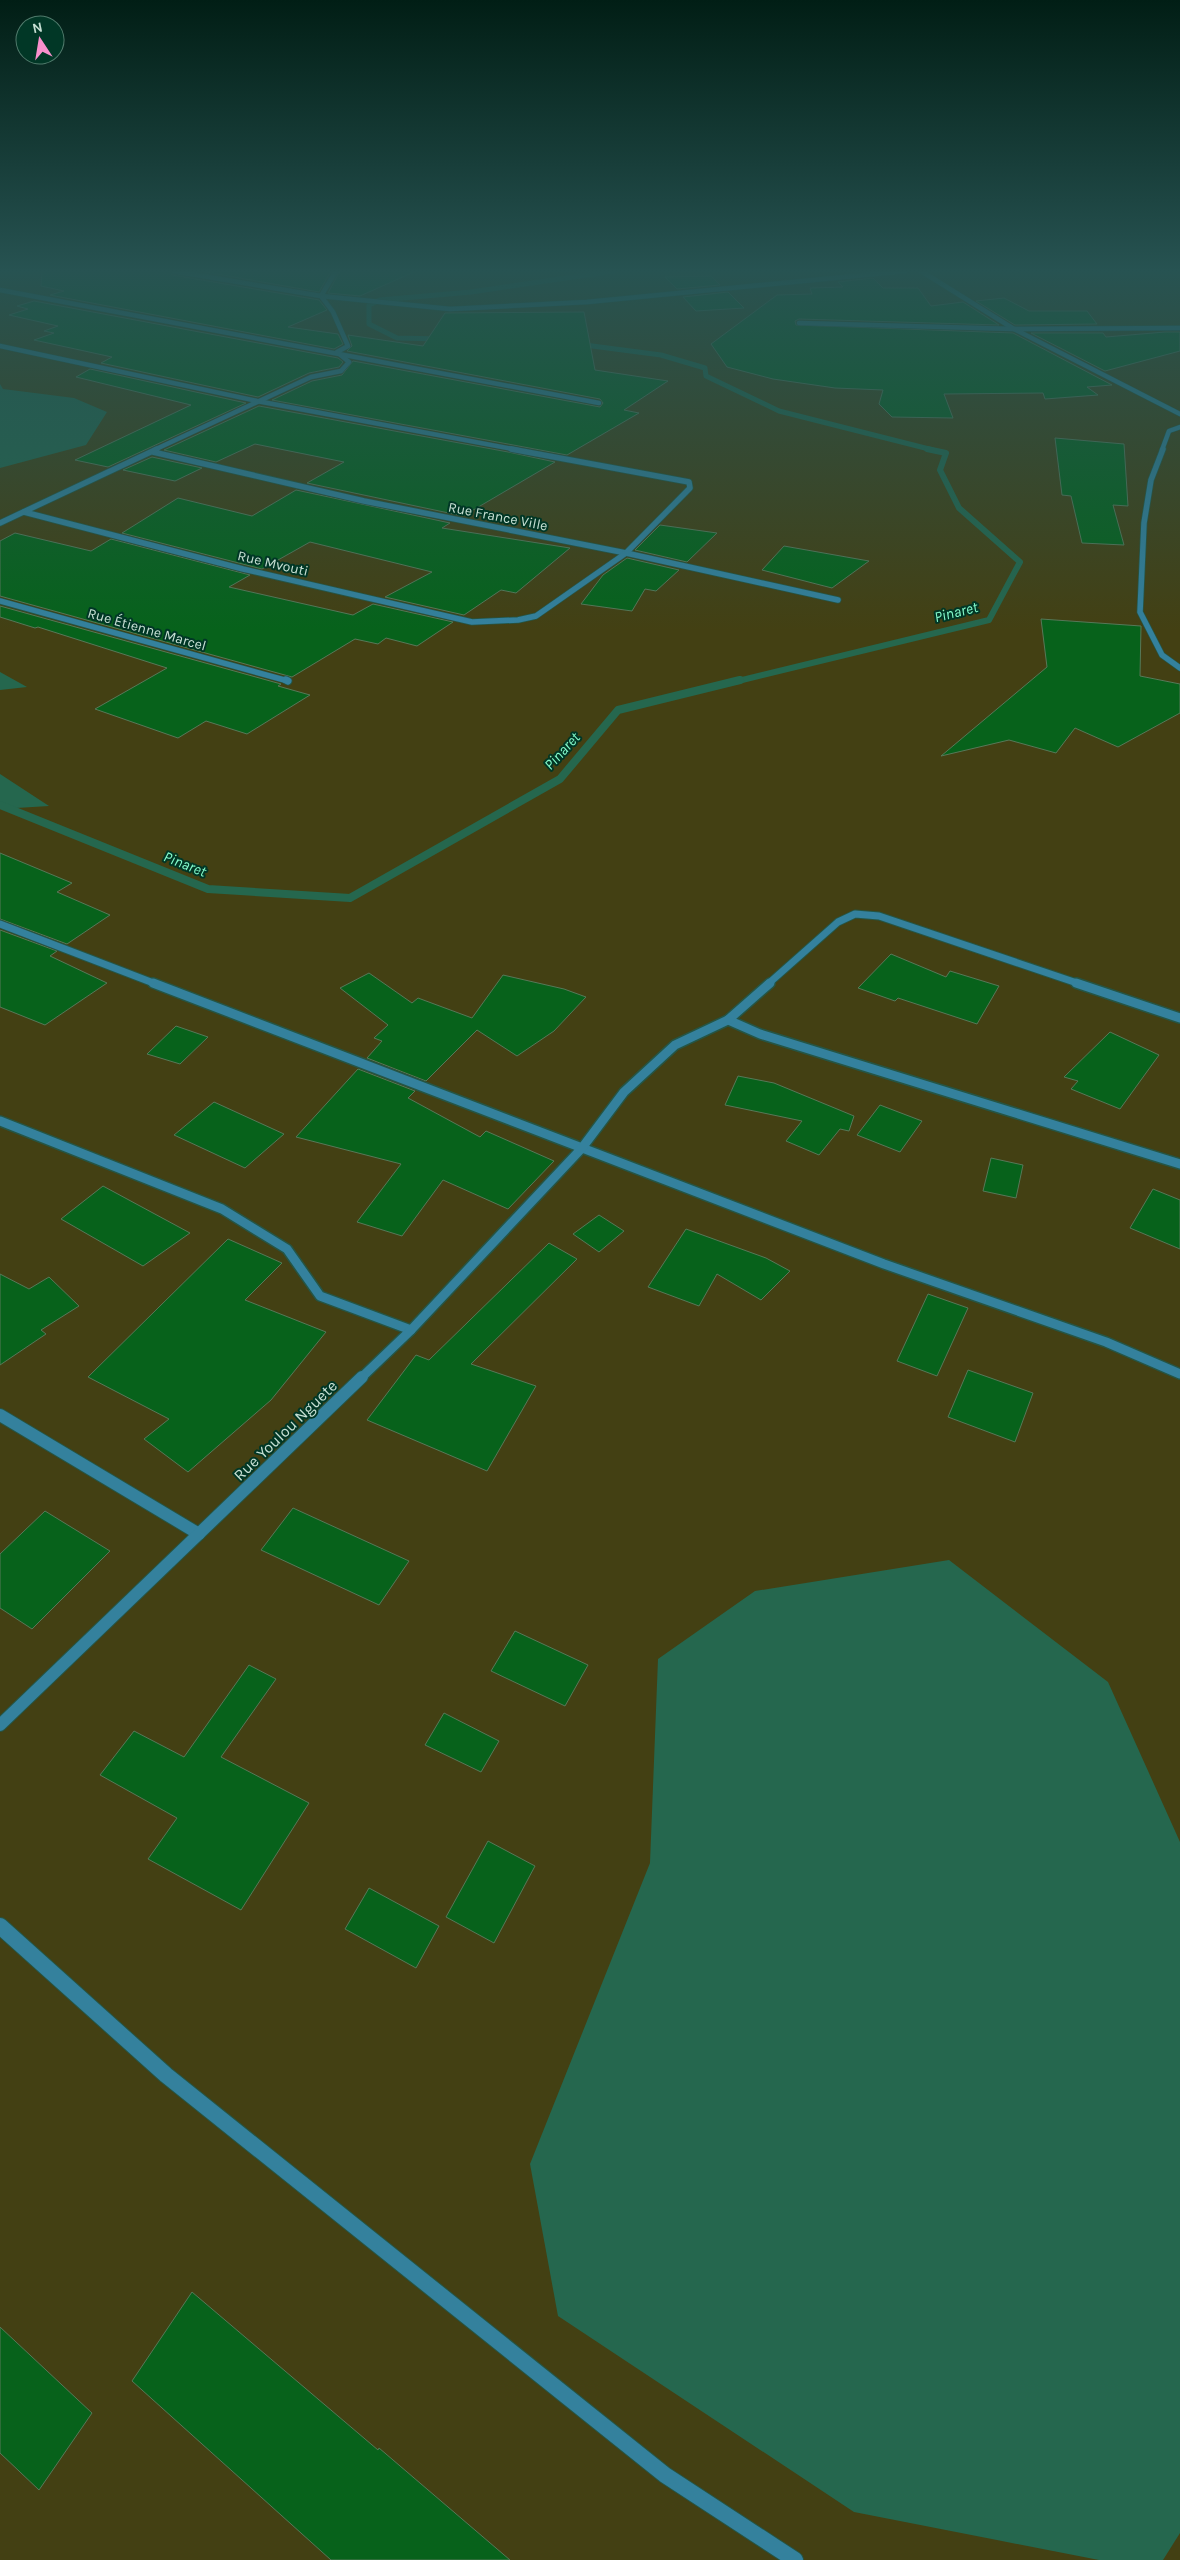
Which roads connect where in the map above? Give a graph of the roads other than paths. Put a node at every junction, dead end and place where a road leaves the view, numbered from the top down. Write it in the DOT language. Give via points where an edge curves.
graph roads {
  1 [pos="208,390"];
  2 [pos="281,390"];
  3 [pos="535,390"];
  4 [pos="1134,390"];
  5 [pos="257,401"];
  6 [pos="599,403"];
  7 [pos="1180,414"];
  8 [pos="1180,427"];
  9 [pos="153,452"];
  10 [pos="24,512"];
  11 [pos="0,523"];
  12 [pos="626,553"];
  13 [pos="838,600"];
  14 [pos="0,601"];
  15 [pos="1180,668"];
  16 [pos="288,682"];
  17 [pos="0,924"];
  18 [pos="1180,1018"];
  19 [pos="728,1020"];
  20 [pos="0,1121"];
  21 [pos="582,1148"];
  22 [pos="1180,1164"];
  23 [pos="411,1330"];
  24 [pos="1180,1374"];
  25 [pos="0,1415"];
  26 [pos="199,1534"];
  27 [pos="0,1725"];
  28 [pos="0,1926"];
  29 [pos="795,2560"];
  1 -- 5 [label="street"];
  2 -- 5 [label="street"];
  3 -- 6 [label="street"];
  4 -- 7 [label="street"];
  5 -- 9 [label="street"];
  5 -- 12 [label="street, Rue Mvouti" via="689,482 690,488"];
  8 -- 15 [label="street" via="1169,431 1151,480 1144,523 1140,612 1162,655"];
  9 -- 10 [label="street"];
  9 -- 12 [label="street, Rue France Ville" via="364,501"];
  10 -- 11 [label="street"];
  10 -- 12 [label="street, Rue Mvouti" via="243,569 472,622 536,616"];
  12 -- 13 [label="street, Rue France Ville"];
  14 -- 16 [label="street, Rue Étienne Marcel"];
  17 -- 21 [label="street"];
  18 -- 19 [label="street, Rue Youlou Nguete" via="879,916 855,914 838,922"];
  19 -- 21 [label="street, Rue Youlou Nguete" via="675,1045 624,1092"];
  19 -- 22 [label="street" via="760,1034"];
  20 -- 23 [label="street" via="222,1209 287,1249 320,1296"];
  21 -- 23 [label="street, Rue Youlou Nguete"];
  21 -- 24 [label="street" via="884,1264 1106,1342"];
  23 -- 26 [label="street, Rue Youlou Nguete"];
  25 -- 26 [label="street"];
  26 -- 27 [label="street, Rue Youlou Nguete"];
  28 -- 29 [label="street" via="166,2075 665,2475"];
}
